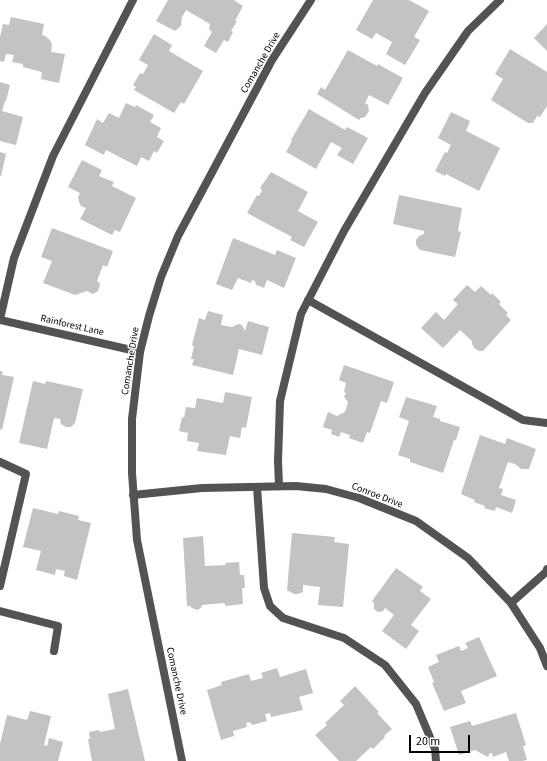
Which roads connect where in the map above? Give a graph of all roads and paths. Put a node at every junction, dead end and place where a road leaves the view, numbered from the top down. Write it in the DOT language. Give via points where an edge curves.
graph roads {
  1 [pos="133,0"];
  2 [pos="311,0"];
  3 [pos="500,0"];
  4 [pos="308,300"];
  5 [pos="0,319"];
  6 [pos="140,352"];
  7 [pos="547,423"];
  8 [pos="0,462"];
  9 [pos="279,486"];
  10 [pos="257,487"];
  11 [pos="134,495"];
  12 [pos="547,569"];
  13 [pos="0,586"];
  14 [pos="511,603"];
  15 [pos="0,611"];
  16 [pos="54,651"];
  17 [pos="547,666"];
  18 [pos="182,761"];
  19 [pos="436,761"];
  1 -- 5 [label="street" via="53,156 14,258"];
  2 -- 6 [label="street, Comanche Drive" via="272,60 178,236 161,277"];
  3 -- 4 [label="street" via="468,31 425,93 344,231"];
  4 -- 7 [label="street" via="523,420"];
  4 -- 9 [label="street" via="301,314 280,401"];
  5 -- 6 [label="street, Rainforest Lane"];
  6 -- 11 [label="street, Comanche Drive" via="132,419"];
  8 -- 13 [label="street" via="26,474"];
  9 -- 10 [label="street, Conroe Drive"];
  9 -- 14 [label="street, Conroe Drive" via="326,489 359,498 416,522 468,558"];
  10 -- 11 [label="street, Conroe Drive" via="202,488"];
  10 -- 19 [label="street" via="264,588 270,606 283,618 344,638 384,665 416,704 435,749"];
  11 -- 18 [label="street, Comanche Drive" via="136,540"];
  12 -- 14 [label="street"];
  14 -- 17 [label="street, Conroe Drive" via="540,648"];
  15 -- 16 [label="street" via="58,626"];
}
